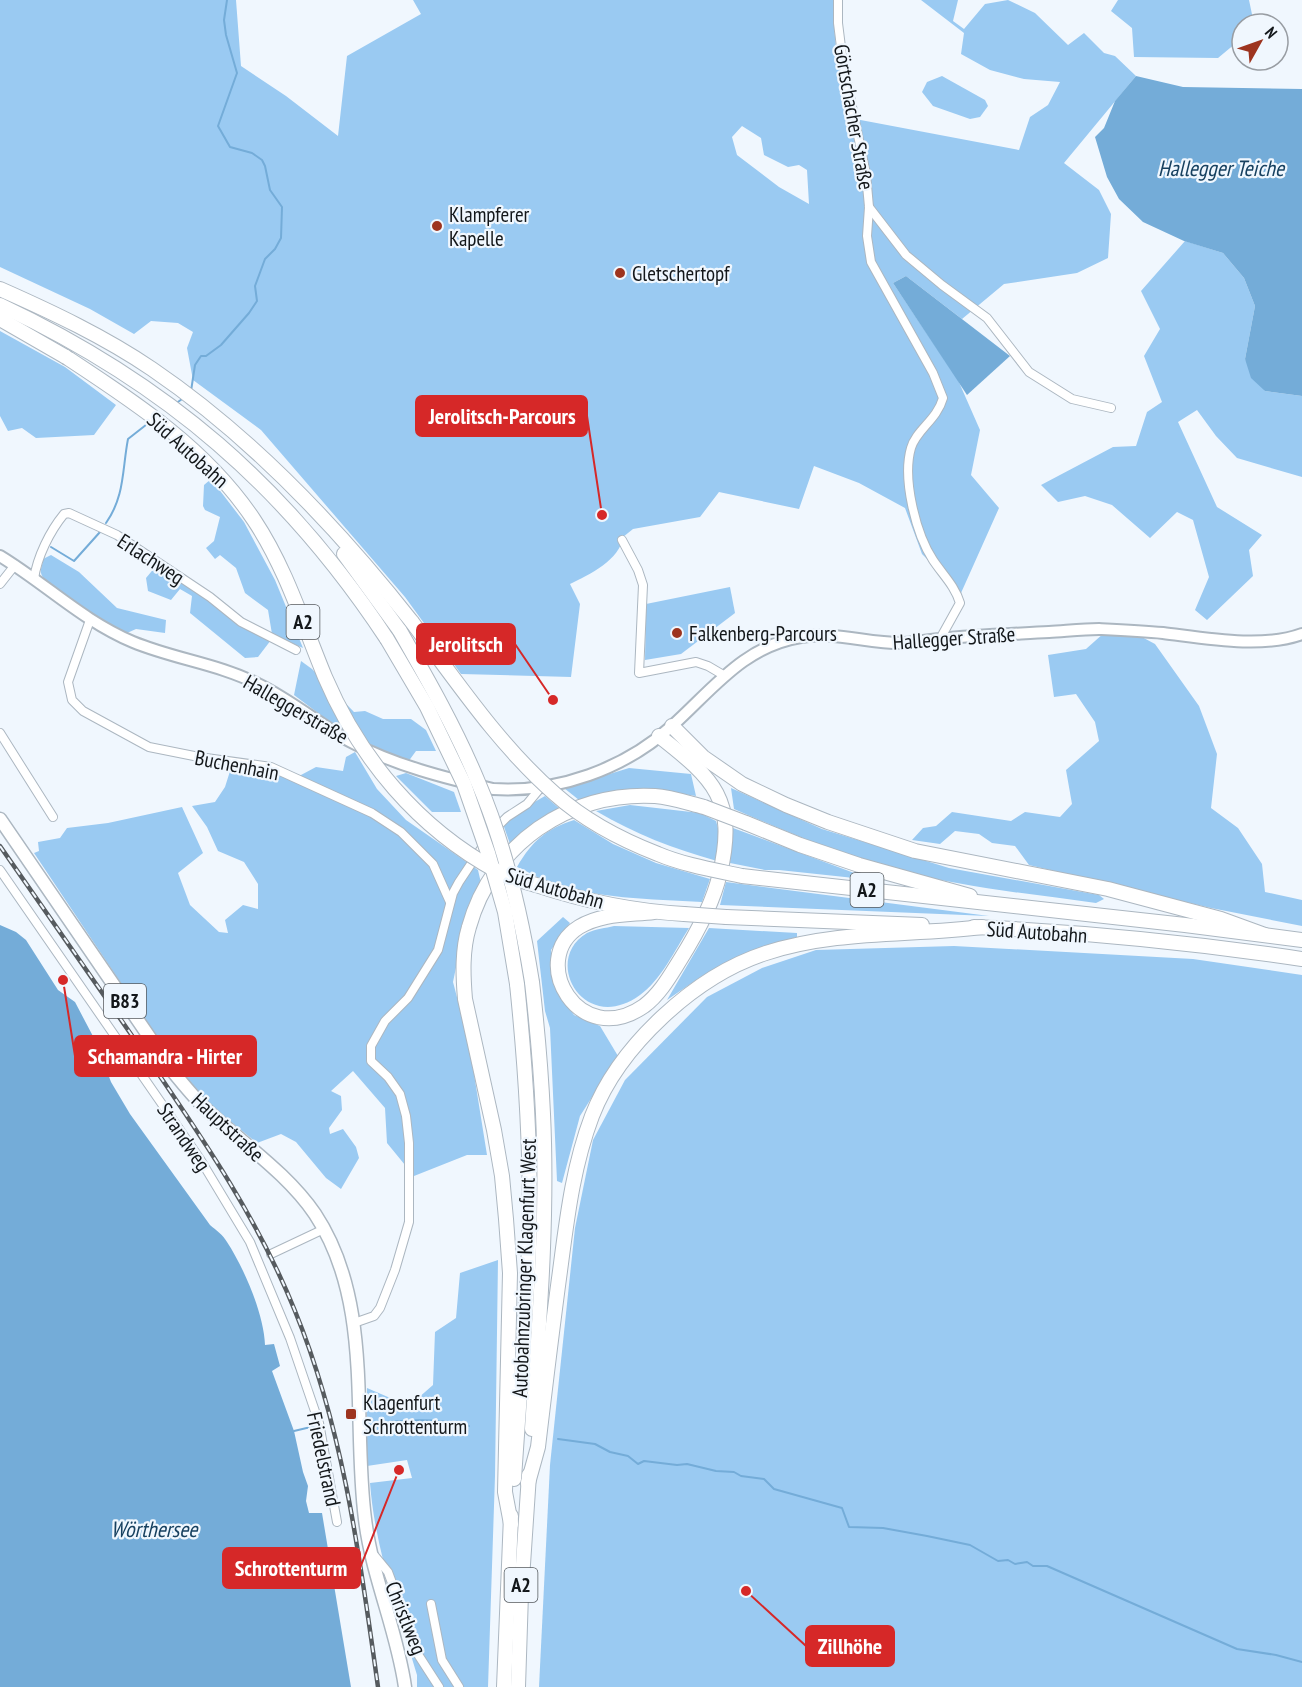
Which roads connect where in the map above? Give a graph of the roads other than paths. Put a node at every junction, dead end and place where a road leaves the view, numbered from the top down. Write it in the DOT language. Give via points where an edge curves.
graph roads {
  1 [pos="838,0"];
  2 [pos="869,207"];
  3 [pos="0,289"];
  4 [pos="0,305"];
  5 [pos="0,319"];
  6 [pos="1111,408"];
  7 [pos="331,528"];
  8 [pos="622,540"];
  9 [pos="0,556"];
  10 [pos="15,565"];
  11 [pos="34,579"];
  12 [pos="0,584"];
  13 [pos="90,620"];
  14 [pos="1302,634"];
  15 [pos="940,639"];
  16 [pos="296,650"];
  17 [pos="725,676"];
  18 [pos="672,726"];
  19 [pos="0,733"];
  20 [pos="659,736"];
  21 [pos="543,786"];
  22 [pos="53,817"];
  23 [pos="0,819"];
  24 [pos="0,870"];
  25 [pos="451,903"];
  26 [pos="992,904"];
  27 [pos="654,912"];
  28 [pos="982,927"];
  29 [pos="1265,935"];
  30 [pos="1302,940"];
  31 [pos="1302,959"];
  32 [pos="324,1229"];
  33 [pos="271,1254"];
  34 [pos="354,1323"];
  35 [pos="310,1396"];
  36 [pos="528,1483"];
  37 [pos="337,1522"];
  38 [pos="511,1524"];
  39 [pos="370,1551"];
  40 [pos="431,1604"];
  41 [pos="405,1687"];
  42 [pos="440,1687"];
  43 [pos="459,1687"];
  44 [pos="504,1687"];
  45 [pos="518,1687"];
  1 -- 2 [label="street, Görtschacher Straße" via="843,63"];
  2 -- 6 [label="street" via="906,255 987,318 1029,372 1072,399"];
  2 -- 15 [label="street, Görtschacher Straße" via="867,236 873,269 933,373 943,399 934,418 911,447 909,477 914,515 923,542 960,603"];
  3 -- 7 [label="highway, Süd Autobahn / A2" via="83,329 152,369 241,439"];
  4 -- 38 [label="highway, Autobahnzubringer Klagenfurt West / A2, bridge" via="110,364 165,402 246,469 325,553 387,639 427,707 464,784 505,912 518,984 527,1079 529,1246"];
  5 -- 27 [label="highway, Süd Autobahn / A2, bridge" via="66,357 174,432 236,494 278,563 339,708 366,755 417,812 452,842 498,872 576,898"];
  7 -- 26 [label="highway, Süd Autobahn / A2, bridge" via="387,590 511,750 556,795 613,833 659,855 742,876"];
  7 -- 36 [label="highway, Autobahnzubringer Klagenfurt West / A2, bridge" via="344,554 400,630 440,701 479,783 522,924 532,982 543,1115 544,1199"];
  8 -- 17 [label="street" via="643,585 639,673 696,662"];
  9 -- 10 [label="main road, Halleggerstraße"];
  10 -- 11 [label="main road, Halleggerstraße"];
  10 -- 12 [label="street"];
  11 -- 13 [label="main road, Halleggerstraße"];
  11 -- 16 [label="street, Erlachweg" via="48,540 64,514 69,513 117,535 241,622"];
  13 -- 21 [label="main road, Halleggerstraße" via="156,651 224,669 259,684 348,741 379,756 493,789"];
  13 -- 25 [label="street, Buchenhain" via="68,682 72,700 83,711 149,747 271,767 372,813 401,832 433,864"];
  14 -- 15 [label="main road, Hallegger Straße" via="1238,640 1096,629"];
  15 -- 17 [label="main road, Hallegger Straße" via="884,643 828,635 802,637 758,650"];
  17 -- 18 [label="main road, Hallegger Straße"];
  18 -- 20 [label="main road, Hallegger Straße"];
  18 -- 29 [label="highway" via="703,757 742,784 849,830 915,851 1108,889"];
  19 -- 22 [label="street"];
  20 -- 21 [label="main road, Hallegger Straße" via="603,770"];
  20 -- 27 [label="highway" via="691,761 722,803 726,844 716,887 690,945 665,984 643,1006 616,1017 605,1017 584,1011 571,1001 562,989 558,973 561,952 577,928 605,916"];
  21 -- 25 [label="street" via="493,831 459,882"];
  23 -- 32 [label="main road, Hauptstraße / B83" via="174,1073 204,1108 288,1181"];
  24 -- 35 [label="street, Strandweg" via="201,1159 250,1242"];
  25 -- 34 [label="street" via="438,950 408,999 385,1021 372,1046 371,1061 400,1094 406,1116 409,1222 380,1308 374,1316"];
  26 -- 29 [label="highway, Süd Autobahn / A2"];
  26 -- 38 [label="highway, bridge" via="859,865 704,807 657,796 594,801 549,820 497,866 474,909 463,971 465,999 502,1176 509,1346 505,1492"];
  27 -- 28 [label="highway, Süd Autobahn / A2, bridge"];
  28 -- 31 [label="highway, Süd Autobahn / A2"];
  28 -- 36 [label="highway" via="823,940 765,953 706,981 633,1048 597,1106 573,1175 538,1447"];
  29 -- 30 [label="highway, Süd Autobahn / A2"];
  32 -- 33 [label="street"];
  32 -- 34 [label="main road, Hauptstraße / B83" via="344,1276"];
  34 -- 39 [label="main road, B83" via="362,1485"];
  35 -- 37 [label="street, Friedelstrand" via="319,1423"];
  36 -- 45 [label="highway, Autobahnzubringer Klagenfurt West / A2"];
  38 -- 44 [label="highway, Autobahnzubringer Klagenfurt West / A2"];
  39 -- 41 [label="main road, B83" via="393,1627"];
  39 -- 42 [label="street, Christlweg" via="388,1572 419,1656"];
  40 -- 43 [label="street" via="442,1660"];
}
